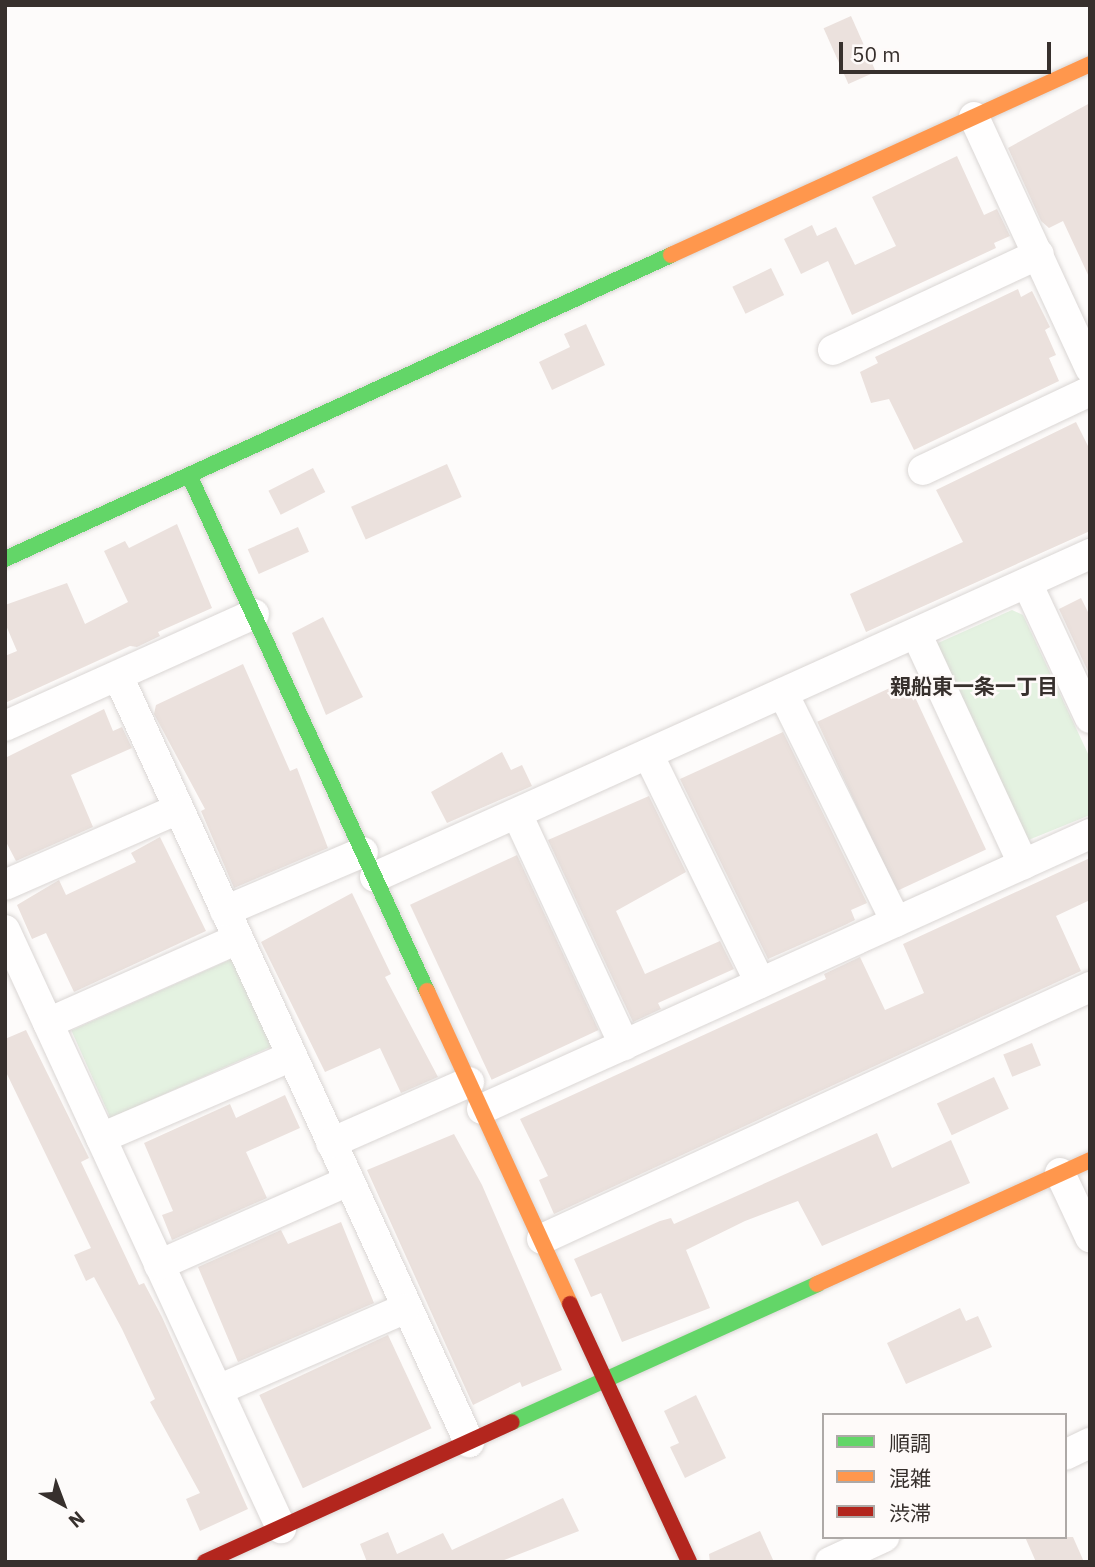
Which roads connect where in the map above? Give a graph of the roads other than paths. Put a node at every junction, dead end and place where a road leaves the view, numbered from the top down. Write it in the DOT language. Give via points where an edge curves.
graph roads {
  1 [pos="1090,64"];
  2 [pos="974,117"];
  3 [pos="1039,254"];
  4 [pos="833,349"];
  5 [pos="1090,368"];
  6 [pos="1090,391"];
  7 [pos="923,470"];
  8 [pos="189,475"];
  9 [pos="1090,554"];
  10 [pos="5,559"];
  11 [pos="1027,583"];
  12 [pos="254,614"];
  13 [pos="916,633"];
  14 [pos="118,676"];
  15 [pos="783,693"];
  16 [pos="1090,718"];
  17 [pos="5,726"];
  18 [pos="648,754"];
  19 [pos="178,809"];
  20 [pos="516,814"];
  21 [pos="1090,834"];
  22 [pos="1023,864"];
  23 [pos="369,865"];
  24 [pos="5,885"];
  25 [pos="225,911"];
  26 [pos="896,922"];
  27 [pos="5,930"];
  28 [pos="238,939"];
  29 [pos="760,983"];
  30 [pos="1090,987"];
  31 [pos="48,1023"];
  32 [pos="624,1045"];
  33 [pos="292,1056"];
  34 [pos="475,1096"];
  35 [pos="101,1138"];
  36 [pos="331,1143"];
  37 [pos="1090,1160"];
  38 [pos="1060,1173"];
  39 [pos="349,1181"];
  40 [pos="1090,1237"];
  41 [pos="542,1239"];
  42 [pos="159,1265"];
  43 [pos="404,1308"];
  44 [pos="607,1380"];
  45 [pos="218,1391"];
  46 [pos="469,1442"];
  47 [pos="1090,1443"];
  48 [pos="1067,1454"];
  49 [pos="281,1528"];
  50 [pos="880,1539"];
  51 [pos="205,1562"];
  52 [pos="689,1562"];
  53 [pos="830,1562"];
  1 -- 2 [label="street"];
  2 -- 3 [label="street"];
  2 -- 8 [label="street"];
  3 -- 4 [label="street"];
  3 -- 5 [label="street"];
  6 -- 7 [label="street"];
  8 -- 10 [label="street"];
  8 -- 12 [label="street"];
  9 -- 11 [label="street"];
  11 -- 13 [label="street"];
  11 -- 16 [label="street"];
  12 -- 14 [label="street"];
  12 -- 23 [label="street"];
  13 -- 15 [label="street"];
  13 -- 22 [label="street"];
  14 -- 17 [label="street"];
  14 -- 19 [label="street"];
  15 -- 18 [label="street"];
  15 -- 26 [label="street"];
  18 -- 20 [label="street"];
  18 -- 29 [label="street"];
  19 -- 24 [label="street"];
  19 -- 25 [label="street"];
  20 -- 23 [label="street"];
  20 -- 32 [label="street"];
  21 -- 22 [label="street"];
  22 -- 26 [label="street"];
  23 -- 25 [label="street"];
  23 -- 34 [label="street"];
  25 -- 28 [label="street"];
  26 -- 29 [label="street"];
  27 -- 31 [label="street"];
  28 -- 31 [label="street"];
  28 -- 33 [label="street"];
  29 -- 32 [label="street"];
  30 -- 41 [label="street"];
  31 -- 35 [label="street"];
  32 -- 34 [label="street"];
  33 -- 35 [label="street"];
  33 -- 36 [label="street"];
  34 -- 36 [label="street"];
  34 -- 41 [label="street"];
  35 -- 42 [label="street"];
  36 -- 39 [label="street"];
  37 -- 38 [label="street"];
  38 -- 40 [label="street"];
  38 -- 44 [label="street"];
  39 -- 42 [label="street"];
  39 -- 43 [label="street"];
  41 -- 44 [label="street"];
  42 -- 45 [label="street"];
  43 -- 45 [label="street"];
  43 -- 46 [label="street"];
  44 -- 46 [label="street"];
  44 -- 52 [label="street"];
  45 -- 49 [label="street"];
  46 -- 49 [label="street"];
  47 -- 48 [label="street"];
  49 -- 51 [label="street"];
  50 -- 53 [label="street"];
}
